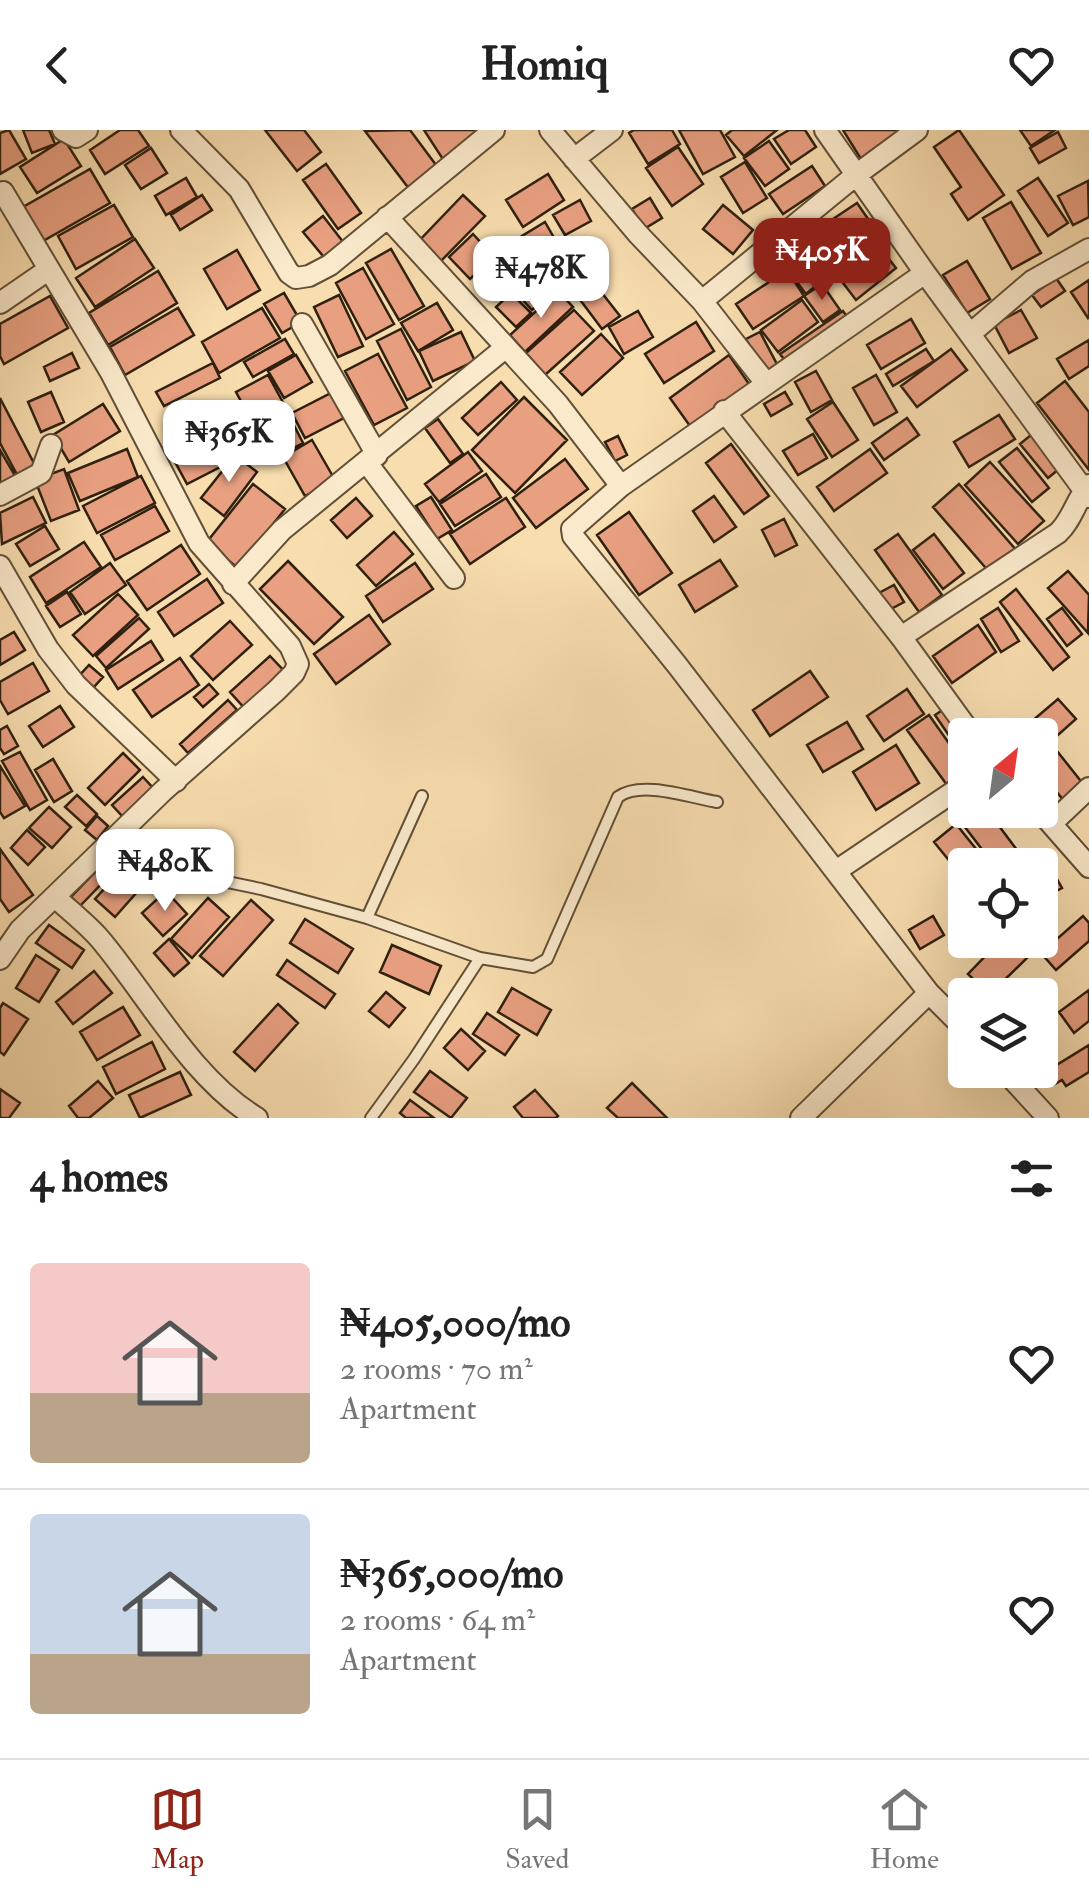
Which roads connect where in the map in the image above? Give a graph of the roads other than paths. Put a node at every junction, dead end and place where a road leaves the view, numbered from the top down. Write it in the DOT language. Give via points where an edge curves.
graph roads {
  1 [pos="63,130"];
  2 [pos="86,130"];
  3 [pos="180,130"];
  4 [pos="494,130"];
  5 [pos="550,130"];
  6 [pos="612,130"];
  7 [pos="825,130"];
  8 [pos="917,130"];
  9 [pos="574,159"];
  10 [pos="856,175"];
  11 [pos="4,192"];
  12 [pos="387,218"];
  13 [pos="1089,249"];
  14 [pos="48,270"];
  15 [pos="925,273"];
  16 [pos="702,301"];
  17 [pos="0,303"];
  18 [pos="302,324"];
  19 [pos="970,334"];
  20 [pos="505,348"];
  21 [pos="765,382"];
  22 [pos="724,411"];
  23 [pos="51,445"];
  24 [pos="372,459"];
  25 [pos="620,486"];
  26 [pos="1087,491"];
  27 [pos="0,495"];
  28 [pos="0,566"];
  29 [pos="454,578"];
  30 [pos="233,584"];
  31 [pos="901,637"];
  32 [pos="960,718"];
  33 [pos="176,780"];
  34 [pos="1089,788"];
  35 [pos="422,796"];
  36 [pos="948,796"];
  37 [pos="717,802"];
  38 [pos="1058,808"];
  39 [pos="1055,828"];
  40 [pos="110,842"];
  41 [pos="1089,867"];
  42 [pos="836,872"];
  43 [pos="55,897"];
  44 [pos="367,918"];
  45 [pos="480,958"];
  46 [pos="0,959"];
  47 [pos="929,993"];
  48 [pos="948,1012"];
  49 [pos="1020,1088"];
  50 [pos="256,1118"];
  51 [pos="370,1118"];
  52 [pos="800,1118"];
  53 [pos="1048,1118"];
  1 -- 2 [label="street" via="76,136"];
  3 -- 12 [label="street" via="239,189 296,278 330,265"];
  4 -- 12 [label="street"];
  5 -- 9 [label="street"];
  6 -- 9 [label="street"];
  7 -- 10 [label="street"];
  8 -- 10 [label="street"];
  9 -- 16 [label="street"];
  10 -- 15 [label="street"];
  10 -- 16 [label="street"];
  11 -- 14 [label="street"];
  12 -- 20 [label="street"];
  13 -- 19 [label="street" via="1032,281"];
  14 -- 17 [label="street"];
  14 -- 30 [label="street" via="110,371 199,544"];
  15 -- 19 [label="street"];
  15 -- 21 [label="street"];
  16 -- 21 [label="street"];
  18 -- 24 [label="street"];
  19 -- 26 [label="street"];
  20 -- 24 [label="street"];
  20 -- 25 [label="street"];
  21 -- 22 [label="street"];
  22 -- 25 [label="street"];
  22 -- 31 [label="street"];
  23 -- 27 [label="street" via="41,473"];
  24 -- 29 [label="street"];
  24 -- 30 [label="street" via="282,530"];
  25 -- 42 [label="street" via="574,524 573,536"];
  26 -- 31 [label="street" via="1058,533"];
  28 -- 33 [label="street" via="76,685"];
  30 -- 33 [label="street" via="290,646 298,664"];
  31 -- 32 [label="street"];
  33 -- 40 [label="street"];
  34 -- 38 [label="street"];
  35 -- 44 [label="lane"];
  36 -- 42 [label="street"];
  37 -- 45 [label="lane" via="627,790 547,959 532,967"];
  39 -- 41 [label="street"];
  40 -- 43 [label="street"];
  40 -- 44 [label="lane" via="169,870"];
  42 -- 47 [label="street"];
  43 -- 46 [label="street"];
  43 -- 50 [label="street" via="98,936 204,1072"];
  44 -- 45 [label="lane"];
  45 -- 51 [label="lane"];
  47 -- 48 [label="street"];
  47 -- 52 [label="street"];
  49 -- 53 [label="street"];
}
